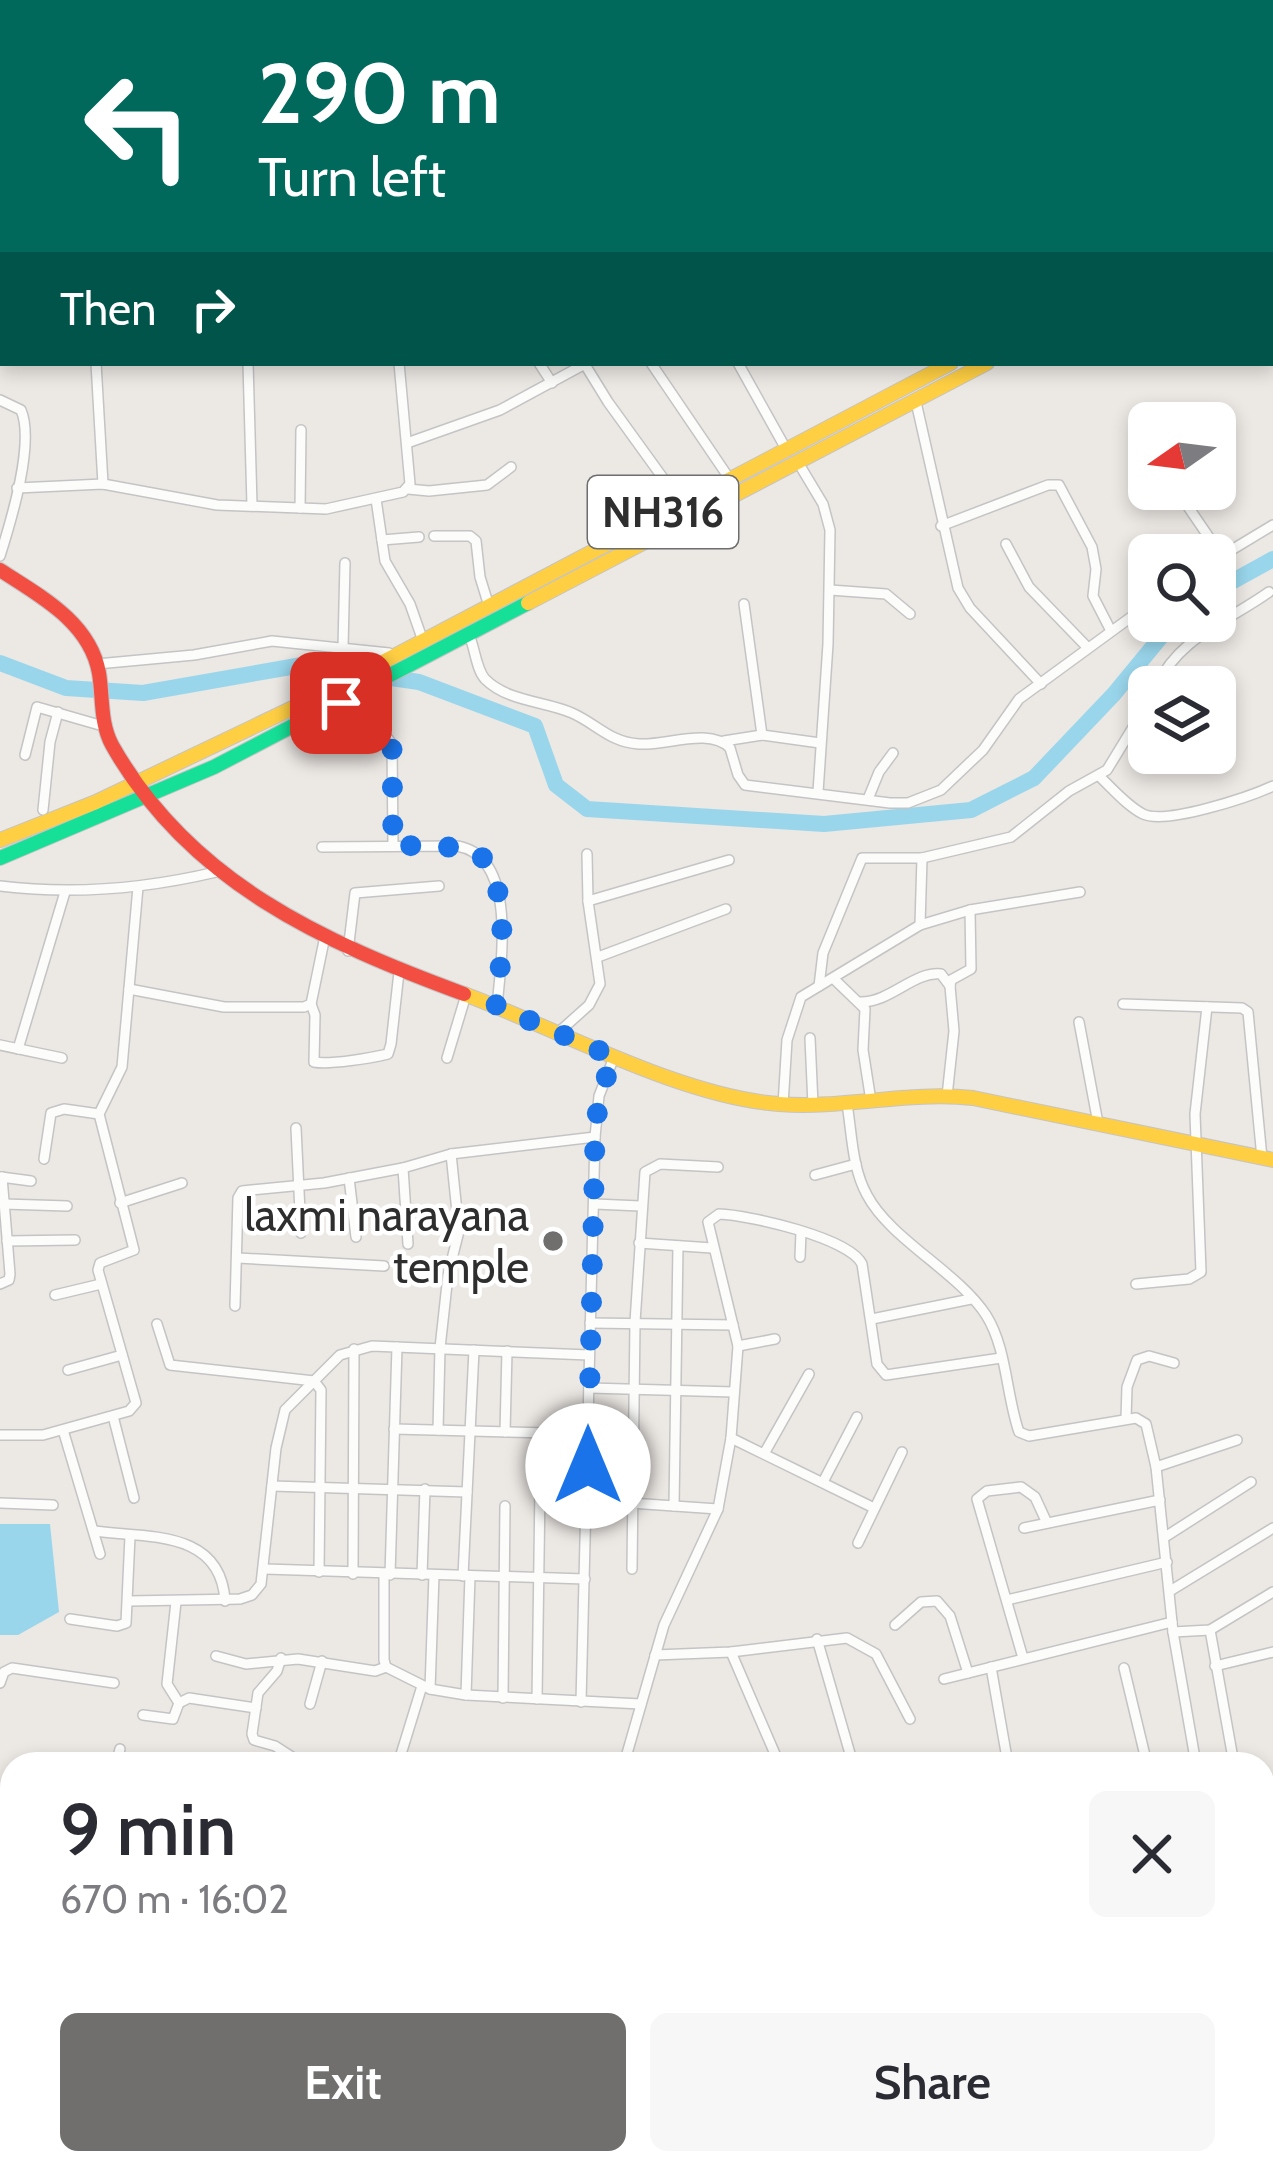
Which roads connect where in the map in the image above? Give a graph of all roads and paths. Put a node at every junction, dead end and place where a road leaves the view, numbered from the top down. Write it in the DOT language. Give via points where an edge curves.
graph roads {
  1 [pos="960,0"];
  2 [pos="981,0"];
  3 [pos="96,366"];
  4 [pos="248,366"];
  5 [pos="398,366"];
  6 [pos="541,366"];
  7 [pos="581,366"];
  8 [pos="586,366"];
  9 [pos="653,366"];
  10 [pos="740,366"];
  11 [pos="945,366"];
  12 [pos="981,366"];
  13 [pos="551,383"];
  14 [pos="0,400"];
  15 [pos="916,401"];
  16 [pos="301,430"];
  17 [pos="407,443"];
  18 [pos="786,449"];
  19 [pos="798,461"];
  20 [pos="511,466"];
  21 [pos="729,478"];
  22 [pos="103,484"];
  23 [pos="16,488"];
  24 [pos="408,489"];
  25 [pos="376,499"];
  26 [pos="681,503"];
  27 [pos="252,506"];
  28 [pos="300,508"];
  29 [pos="1273,525"];
  30 [pos="941,526"];
  31 [pos="434,536"];
  32 [pos="419,537"];
  33 [pos="382,540"];
  34 [pos="1006,544"];
  35 [pos="1236,547"];
  36 [pos="0,556"];
  37 [pos="345,562"];
  38 [pos="0,570"];
  39 [pos="830,590"];
  40 [pos="1269,592"];
  41 [pos="488,603"];
  42 [pos="744,604"];
  43 [pos="910,614"];
  44 [pos="1128,619"];
  45 [pos="1111,631"];
  46 [pos="469,635"];
  47 [pos="423,641"];
  48 [pos="343,646"];
  49 [pos="1088,648"];
  50 [pos="397,654"];
  51 [pos="1167,666"];
  52 [pos="98,667"];
  53 [pos="1040,685"];
  54 [pos="341,703"];
  55 [pos="58,712"];
  56 [pos="102,721"];
  57 [pos="762,735"];
  58 [pos="1128,738"];
  59 [pos="724,741"];
  60 [pos="820,743"];
  61 [pos="892,753"];
  62 [pos="25,755"];
  63 [pos="1099,776"];
  64 [pos="138,783"];
  65 [pos="1273,786"];
  66 [pos="818,792"];
  67 [pos="149,798"];
  68 [pos="868,799"];
  69 [pos="43,810"];
  70 [pos="0,840"];
  71 [pos="393,845"];
  72 [pos="322,847"];
  73 [pos="587,854"];
  74 [pos="0,858"];
  75 [pos="922,858"];
  76 [pos="729,860"];
  77 [pos="216,872"];
  78 [pos="0,886"];
  79 [pos="439,886"];
  80 [pos="139,887"];
  81 [pos="65,892"];
  82 [pos="1080,892"];
  83 [pos="588,901"];
  84 [pos="726,909"];
  85 [pos="970,910"];
  86 [pos="920,925"];
  87 [pos="324,941"];
  88 [pos="348,951"];
  89 [pos="598,957"];
  90 [pos="399,972"];
  91 [pos="834,979"];
  92 [pos="819,986"];
  93 [pos="950,986"];
  94 [pos="129,989"];
  95 [pos="466,995"];
  96 [pos="861,1002"];
  97 [pos="311,1004"];
  98 [pos="1123,1004"];
  99 [pos="496,1006"];
  100 [pos="1207,1007"];
  101 [pos="1079,1022"];
  102 [pos="564,1033"];
  103 [pos="810,1038"];
  104 [pos="0,1045"];
  105 [pos="18,1049"];
  106 [pos="611,1056"];
  107 [pos="62,1058"];
  108 [pos="447,1058"];
  109 [pos="947,1096"];
  110 [pos="872,1101"];
  111 [pos="847,1104"];
  112 [pos="783,1105"];
  113 [pos="814,1105"];
  114 [pos="98,1114"];
  115 [pos="1098,1124"];
  116 [pos="296,1128"];
  117 [pos="595,1137"];
  118 [pos="1196,1145"];
  119 [pos="451,1154"];
  120 [pos="44,1159"];
  121 [pos="1267,1159"];
  122 [pos="856,1164"];
  123 [pos="718,1166"];
  124 [pos="403,1168"];
  125 [pos="815,1175"];
  126 [pos="1,1177"];
  127 [pos="349,1178"];
  128 [pos="32,1180"];
  129 [pos="182,1183"];
  130 [pos="300,1185"];
  131 [pos="120,1203"];
  132 [pos="4,1204"];
  133 [pos="595,1204"];
  134 [pos="67,1206"];
  135 [pos="640,1206"];
  136 [pos="801,1232"];
  137 [pos="302,1233"];
  138 [pos="356,1237"];
  139 [pos="75,1240"];
  140 [pos="7,1241"];
  141 [pos="639,1243"];
  142 [pos="408,1244"];
  143 [pos="677,1246"];
  144 [pos="712,1248"];
  145 [pos="800,1257"];
  146 [pos="238,1258"];
  147 [pos="384,1266"];
  148 [pos="0,1284"];
  149 [pos="101,1284"];
  150 [pos="1136,1284"];
  151 [pos="55,1295"];
  152 [pos="971,1299"];
  153 [pos="235,1306"];
  154 [pos="872,1319"];
  155 [pos="635,1322"];
  156 [pos="590,1323"];
  157 [pos="678,1323"];
  158 [pos="157,1324"];
  159 [pos="733,1325"];
  160 [pos="775,1339"];
  161 [pos="738,1346"];
  162 [pos="397,1347"];
  163 [pos="440,1348"];
  164 [pos="354,1349"];
  165 [pos="474,1350"];
  166 [pos="507,1351"];
  167 [pos="590,1354"];
  168 [pos="122,1355"];
  169 [pos="1001,1358"];
  170 [pos="1174,1364"];
  171 [pos="68,1370"];
  172 [pos="809,1374"];
  173 [pos="314,1381"];
  174 [pos="589,1388"];
  175 [pos="634,1390"];
  176 [pos="676,1391"];
  177 [pos="734,1392"];
  178 [pos="113,1416"];
  179 [pos="857,1417"];
  180 [pos="1126,1419"];
  181 [pos="394,1429"];
  182 [pos="63,1430"];
  183 [pos="438,1430"];
  184 [pos="470,1431"];
  185 [pos="505,1432"];
  186 [pos="589,1434"];
  187 [pos="0,1435"];
  188 [pos="731,1438"];
  189 [pos="1237,1440"];
  190 [pos="765,1452"];
  191 [pos="902,1452"];
  192 [pos="1156,1467"];
  193 [pos="823,1482"];
  194 [pos="1251,1482"];
  195 [pos="272,1486"];
  196 [pos="320,1486"];
  197 [pos="355,1487"];
  198 [pos="392,1487"];
  199 [pos="540,1488"];
  200 [pos="425,1489"];
  201 [pos="467,1492"];
  202 [pos="134,1498"];
  203 [pos="587,1500"];
  204 [pos="1160,1500"];
  205 [pos="0,1503"];
  206 [pos="633,1503"];
  207 [pos="52,1505"];
  208 [pos="505,1506"];
  209 [pos="674,1506"];
  210 [pos="718,1508"];
  211 [pos="874,1508"];
  212 [pos="1047,1523"];
  213 [pos="1024,1528"];
  214 [pos="1273,1528"];
  215 [pos="94,1531"];
  216 [pos="130,1536"];
  217 [pos="1165,1537"];
  218 [pos="858,1543"];
  219 [pos="100,1554"];
  220 [pos="1167,1562"];
  221 [pos="265,1569"];
  222 [pos="632,1569"];
  223 [pos="320,1572"];
  224 [pos="353,1574"];
  225 [pos="387,1575"];
  226 [pos="428,1575"];
  227 [pos="467,1576"];
  228 [pos="503,1578"];
  229 [pos="540,1578"];
  230 [pos="585,1579"];
  231 [pos="1170,1591"];
  232 [pos="1273,1592"];
  233 [pos="129,1600"];
  234 [pos="225,1600"];
  235 [pos="1006,1600"];
  236 [pos="176,1602"];
  237 [pos="70,1619"];
  238 [pos="895,1625"];
  239 [pos="1172,1627"];
  240 [pos="1210,1630"];
  241 [pos="818,1640"];
  242 [pos="731,1652"];
  243 [pos="1273,1652"];
  244 [pos="655,1655"];
  245 [pos="216,1656"];
  246 [pos="280,1658"];
  247 [pos="1023,1658"];
  248 [pos="322,1661"];
  249 [pos="386,1666"];
  250 [pos="1215,1666"];
  251 [pos="991,1667"];
  252 [pos="1124,1668"];
  253 [pos="968,1673"];
  254 [pos="944,1679"];
  255 [pos="0,1683"];
  256 [pos="114,1683"];
  257 [pos="426,1688"];
  258 [pos="466,1695"];
  259 [pos="502,1698"];
  260 [pos="537,1699"];
  261 [pos="580,1702"];
  262 [pos="179,1703"];
  263 [pos="310,1704"];
  264 [pos="641,1704"];
  265 [pos="256,1708"];
  266 [pos="143,1715"];
  267 [pos="910,1719"];
  268 [pos="120,1749"];
  269 [pos="119,1752"];
  270 [pos="284,1752"];
  271 [pos="402,1752"];
  272 [pos="627,1752"];
  273 [pos="774,1752"];
  274 [pos="851,1752"];
  275 [pos="1006,1752"];
  276 [pos="1144,1752"];
  277 [pos="1194,1752"];
  278 [pos="1232,1752"];
  1 -- 2 [label="street"];
  3 -- 22 [label="street"];
  4 -- 27 [label="street"];
  5 -- 17 [label="street"];
  6 -- 13 [label="street"];
  7 -- 13 [label="street"];
  8 -- 26 [label="street"];
  9 -- 21 [label="street"];
  10 -- 18 [label="street"];
  11 -- 18 [label="main road, NH316"];
  12 -- 15 [label="main road, NH316"];
  13 -- 17 [label="street" via="459,428"];
  14 -- 23 [label="street" via="24,417"];
  15 -- 19 [label="main road, NH316"];
  15 -- 30 [label="street"];
  16 -- 28 [label="street"];
  17 -- 24 [label="street"];
  18 -- 21 [label="main road, NH316"];
  19 -- 39 [label="street" via="827,516"];
  19 -- 46 [label="main road, NH316"];
  20 -- 24 [label="street" via="487,485"];
  21 -- 26 [label="main road, NH316"];
  22 -- 23 [label="street"];
  22 -- 27 [label="street"];
  23 -- 36 [label="street"];
  24 -- 25 [label="street"];
  25 -- 28 [label="street"];
  25 -- 33 [label="street"];
  26 -- 41 [label="main road, NH316"];
  27 -- 28 [label="street"];
  29 -- 35 [label="street"];
  30 -- 45 [label="street" via="1058,484 1095,557 1093,596"];
  30 -- 53 [label="street" via="958,589"];
  31 -- 41 [label="street" via="476,541"];
  32 -- 33 [label="street"];
  33 -- 47 [label="street"];
  34 -- 49 [label="street" via="1029,587"];
  37 -- 48 [label="street"];
  38 -- 52 [label="main road" via="68,618"];
  39 -- 43 [label="street" via="886,594"];
  39 -- 60 [label="street"];
  40 -- 51 [label="street" via="1200,633"];
  41 -- 47 [label="main road, NH316"];
  42 -- 57 [label="street"];
  44 -- 45 [label="street"];
  45 -- 49 [label="street"];
  46 -- 54 [label="main road, NH316"];
  46 -- 59 [label="street" via="490,682 568,711 612,739"];
  47 -- 50 [label="main road, NH316"];
  48 -- 50 [label="street"];
  48 -- 52 [label="street" via="272,641"];
  49 -- 53 [label="street"];
  50 -- 64 [label="main road, NH316"];
  52 -- 56 [label="main road"];
  53 -- 68 [label="street" via="941,790 908,803"];
  54 -- 67 [label="main road, NH316"];
  54 -- 71 [label="street" via="353,726 380,732 392,745"];
  55 -- 56 [label="street"];
  55 -- 62 [label="street" via="38,707"];
  55 -- 69 [label="street"];
  56 -- 64 [label="main road"];
  57 -- 59 [label="street"];
  57 -- 60 [label="street"];
  58 -- 63 [label="street"];
  59 -- 66 [label="street" via="746,785"];
  60 -- 66 [label="street"];
  61 -- 68 [label="street"];
  63 -- 65 [label="street" via="1153,816"];
  63 -- 75 [label="street" via="1011,837"];
  64 -- 67 [label="main road"];
  64 -- 70 [label="main road, NH316"];
  66 -- 68 [label="street"];
  67 -- 74 [label="main road, NH316"];
  67 -- 77 [label="main road"];
  71 -- 72 [label="street"];
  71 -- 99 [label="street" via="458,846 483,856 504,926"];
  73 -- 83 [label="street"];
  75 -- 86 [label="street"];
  75 -- 92 [label="street" via="857,863"];
  76 -- 83 [label="street"];
  77 -- 80 [label="street"];
  77 -- 87 [label="main road"];
  78 -- 81 [label="street"];
  79 -- 88 [label="street" via="355,893"];
  80 -- 81 [label="street"];
  80 -- 94 [label="street"];
  81 -- 105 [label="street"];
  82 -- 85 [label="street"];
  83 -- 89 [label="street"];
  84 -- 89 [label="street"];
  85 -- 86 [label="street"];
  85 -- 93 [label="street" via="972,964"];
  86 -- 91 [label="street"];
  87 -- 88 [label="main road"];
  87 -- 97 [label="street"];
  88 -- 90 [label="main road"];
  89 -- 102 [label="street" via="597,993"];
  90 -- 95 [label="main road"];
  90 -- 97 [label="street" via="388,1054 314,1062"];
  91 -- 92 [label="street"];
  91 -- 96 [label="street"];
  92 -- 112 [label="street" via="801,997 792,1016"];
  93 -- 96 [label="street" via="931,973 884,1000"];
  93 -- 109 [label="street"];
  94 -- 97 [label="street" via="224,1007"];
  94 -- 114 [label="street" via="121,1071"];
  95 -- 99 [label="main road"];
  95 -- 108 [label="street"];
  96 -- 110 [label="street"];
  98 -- 100 [label="street"];
  99 -- 102 [label="main road"];
  100 -- 118 [label="street"];
  100 -- 121 [label="street" via="1242,1008 1251,1019"];
  101 -- 115 [label="street"];
  102 -- 106 [label="main road"];
  103 -- 113 [label="street"];
  104 -- 105 [label="street"];
  105 -- 107 [label="street"];
  106 -- 112 [label="main road"];
  106 -- 117 [label="street"];
  109 -- 110 [label="main road"];
  109 -- 115 [label="main road"];
  110 -- 111 [label="main road"];
  111 -- 113 [label="main road"];
  111 -- 122 [label="street"];
  112 -- 113 [label="main road"];
  114 -- 120 [label="street" via="51,1113"];
  114 -- 131 [label="street"];
  115 -- 118 [label="main road"];
  116 -- 130 [label="street"];
  117 -- 119 [label="street"];
  117 -- 133 [label="street"];
  118 -- 121 [label="main road"];
  118 -- 150 [label="street" via="1201,1272"];
  119 -- 124 [label="street"];
  119 -- 163 [label="street" via="459,1232"];
  122 -- 125 [label="street"];
  122 -- 152 [label="street" via="872,1204"];
  123 -- 135 [label="street" via="650,1167"];
  124 -- 127 [label="street"];
  124 -- 142 [label="street"];
  126 -- 128 [label="street"];
  126 -- 132 [label="street"];
  127 -- 130 [label="street"];
  127 -- 138 [label="street"];
  129 -- 131 [label="street"];
  130 -- 137 [label="street"];
  130 -- 146 [label="street" via="242,1191"];
  131 -- 149 [label="street" via="134,1250 100,1263"];
  132 -- 134 [label="street"];
  132 -- 140 [label="street"];
  133 -- 135 [label="street"];
  133 -- 156 [label="street"];
  135 -- 141 [label="street"];
  136 -- 144 [label="street" via="719,1214 708,1222"];
  136 -- 145 [label="street"];
  136 -- 154 [label="street" via="859,1256"];
  139 -- 140 [label="street"];
  140 -- 148 [label="street" via="10,1274"];
  141 -- 143 [label="street"];
  141 -- 155 [label="street"];
  143 -- 144 [label="street"];
  143 -- 157 [label="street"];
  144 -- 159 [label="street"];
  146 -- 147 [label="street"];
  146 -- 153 [label="street"];
  149 -- 151 [label="street"];
  149 -- 168 [label="street"];
  152 -- 154 [label="street"];
  152 -- 169 [label="street" via="992,1327"];
  154 -- 169 [label="street" via="886,1375"];
  155 -- 156 [label="street"];
  155 -- 157 [label="street"];
  155 -- 175 [label="street"];
  156 -- 167 [label="street"];
  157 -- 159 [label="street"];
  157 -- 176 [label="street"];
  158 -- 173 [label="street" via="170,1365"];
  159 -- 161 [label="street"];
  160 -- 161 [label="street"];
  161 -- 177 [label="street"];
  162 -- 163 [label="street"];
  162 -- 164 [label="street"];
  162 -- 181 [label="street"];
  163 -- 165 [label="street"];
  163 -- 183 [label="street"];
  164 -- 173 [label="street"];
  164 -- 197 [label="street"];
  165 -- 166 [label="street"];
  165 -- 184 [label="street"];
  166 -- 167 [label="street"];
  166 -- 185 [label="street"];
  167 -- 174 [label="street"];
  168 -- 171 [label="street"];
  168 -- 178 [label="street" via="136,1402"];
  169 -- 180 [label="street" via="1023,1435"];
  170 -- 180 [label="street" via="1138,1360"];
  172 -- 190 [label="street"];
  173 -- 195 [label="street" via="285,1410"];
  173 -- 196 [label="street" via="321,1390"];
  174 -- 175 [label="street"];
  174 -- 186 [label="street"];
  175 -- 176 [label="street"];
  175 -- 206 [label="street"];
  176 -- 177 [label="street"];
  176 -- 209 [label="street"];
  177 -- 188 [label="street"];
  178 -- 182 [label="street"];
  178 -- 202 [label="street"];
  179 -- 193 [label="street"];
  180 -- 192 [label="street" via="1146,1424"];
  181 -- 183 [label="street"];
  181 -- 198 [label="street"];
  182 -- 187 [label="street"];
  182 -- 215 [label="street"];
  183 -- 184 [label="street"];
  184 -- 185 [label="street"];
  184 -- 201 [label="street"];
  185 -- 186 [label="street"];
  186 -- 203 [label="street"];
  188 -- 190 [label="street"];
  188 -- 210 [label="street"];
  189 -- 192 [label="street"];
  190 -- 193 [label="street"];
  191 -- 211 [label="street"];
  192 -- 204 [label="street"];
  193 -- 211 [label="street"];
  194 -- 217 [label="street"];
  195 -- 196 [label="street"];
  195 -- 221 [label="street"];
  196 -- 197 [label="street"];
  196 -- 223 [label="street"];
  197 -- 198 [label="street"];
  197 -- 224 [label="street"];
  198 -- 200 [label="street"];
  198 -- 225 [label="street"];
  199 -- 229 [label="street"];
  200 -- 201 [label="street"];
  200 -- 226 [label="street"];
  201 -- 227 [label="street"];
  203 -- 206 [label="street"];
  203 -- 230 [label="street"];
  204 -- 212 [label="street"];
  204 -- 217 [label="street"];
  205 -- 207 [label="street"];
  206 -- 209 [label="street"];
  206 -- 222 [label="street"];
  208 -- 228 [label="street"];
  209 -- 210 [label="street"];
  210 -- 244 [label="street"];
  211 -- 218 [label="street"];
  212 -- 213 [label="street"];
  212 -- 235 [label="street" via="1021,1486 977,1499"];
  214 -- 231 [label="street"];
  215 -- 216 [label="street"];
  215 -- 219 [label="street"];
  216 -- 233 [label="street"];
  216 -- 234 [label="street" via="193,1546 216,1565"];
  217 -- 220 [label="street"];
  220 -- 231 [label="street"];
  220 -- 235 [label="street"];
  221 -- 223 [label="street"];
  221 -- 234 [label="street" via="252,1595"];
  223 -- 224 [label="street"];
  224 -- 225 [label="street"];
  225 -- 226 [label="street"];
  225 -- 249 [label="street"];
  226 -- 227 [label="street"];
  226 -- 257 [label="street"];
  227 -- 228 [label="street"];
  227 -- 258 [label="street"];
  228 -- 229 [label="street"];
  228 -- 259 [label="street"];
  229 -- 230 [label="street"];
  229 -- 260 [label="street"];
  230 -- 261 [label="street"];
  231 -- 239 [label="street"];
  232 -- 240 [label="street"];
  233 -- 236 [label="street"];
  233 -- 237 [label="street" via="123,1625"];
  234 -- 236 [label="street"];
  235 -- 247 [label="street"];
  236 -- 262 [label="street" via="167,1684"];
  238 -- 253 [label="street" via="921,1602 938,1601"];
  239 -- 240 [label="street"];
  239 -- 247 [label="street"];
  239 -- 277 [label="street"];
  240 -- 250 [label="street"];
  241 -- 242 [label="street"];
  241 -- 267 [label="street" via="848,1638 876,1654"];
  241 -- 274 [label="street"];
  242 -- 244 [label="street"];
  242 -- 273 [label="street"];
  243 -- 250 [label="street"];
  244 -- 264 [label="street"];
  245 -- 246 [label="street" via="246,1664"];
  246 -- 248 [label="street"];
  246 -- 265 [label="street"];
  247 -- 251 [label="street"];
  248 -- 249 [label="street"];
  248 -- 263 [label="street"];
  249 -- 257 [label="street"];
  250 -- 278 [label="street"];
  251 -- 253 [label="street"];
  251 -- 275 [label="street"];
  252 -- 276 [label="street"];
  253 -- 254 [label="street"];
  255 -- 256 [label="street" via="12,1668"];
  257 -- 258 [label="street"];
  257 -- 271 [label="street"];
  258 -- 259 [label="street"];
  259 -- 260 [label="street"];
  260 -- 261 [label="street"];
  261 -- 264 [label="street"];
  262 -- 265 [label="street"];
  262 -- 266 [label="street" via="173,1719"];
  264 -- 272 [label="street"];
  265 -- 270 [label="street" via="254,1740"];
  268 -- 269 [label="street"];
}
